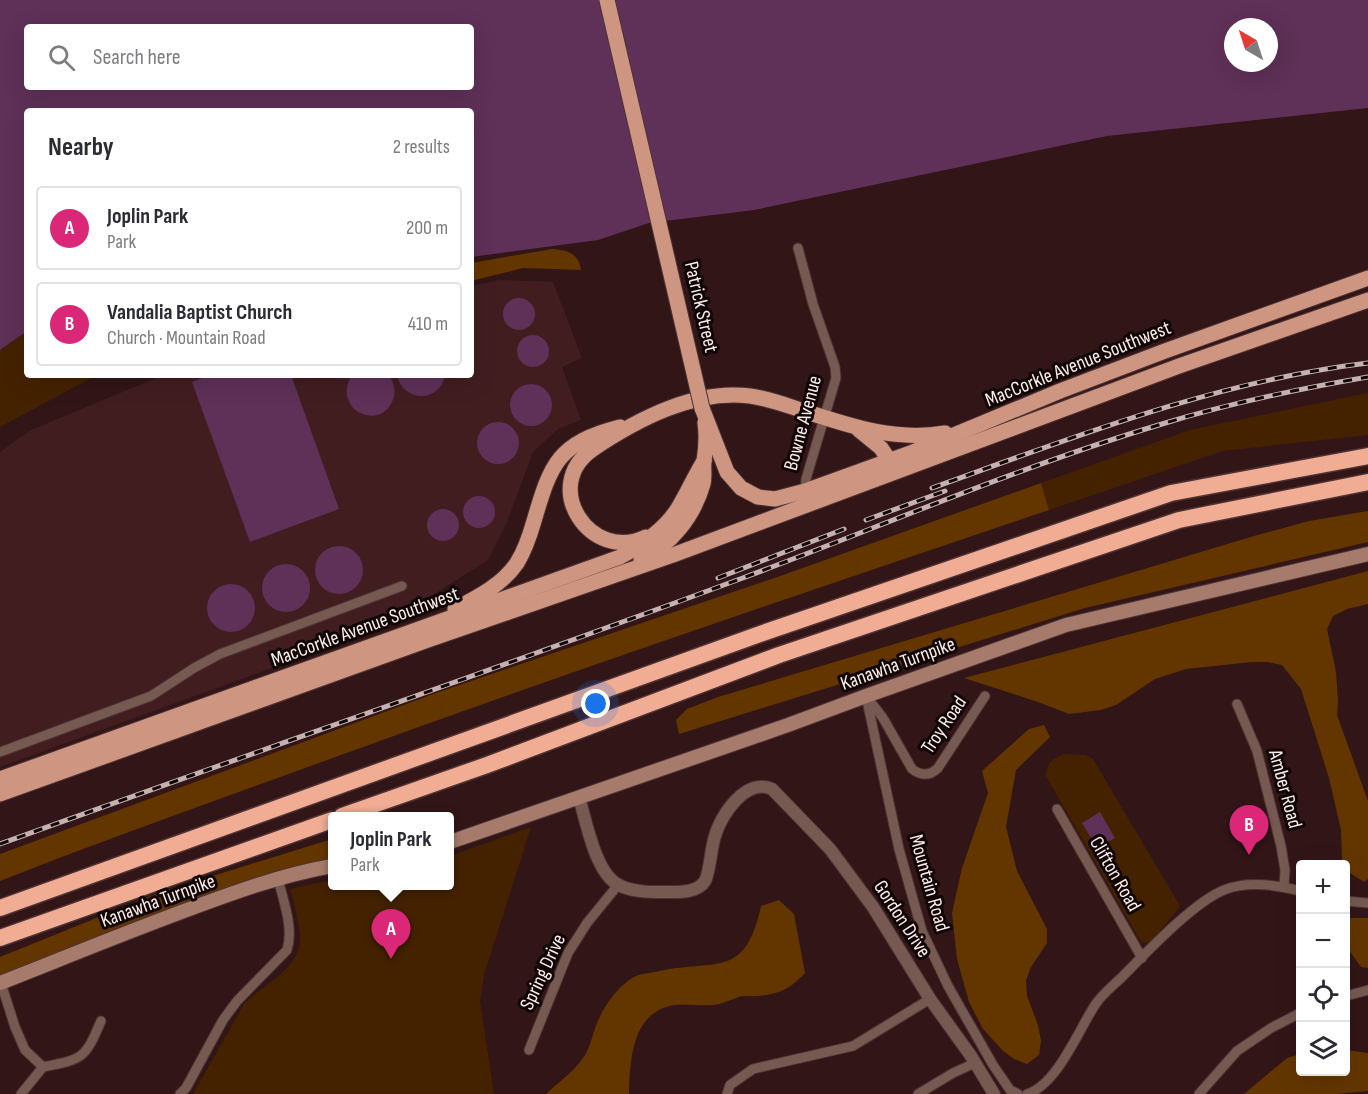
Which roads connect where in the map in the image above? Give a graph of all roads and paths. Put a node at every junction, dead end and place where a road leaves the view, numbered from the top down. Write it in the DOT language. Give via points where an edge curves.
graph roads {
  1 [pos="608,0"];
  2 [pos="798,248"];
  3 [pos="1368,278"];
  4 [pos="1368,300"];
  5 [pos="825,418"];
  6 [pos="638,422"];
  7 [pos="989,422"];
  8 [pos="856,428"];
  9 [pos="1368,456"];
  10 [pos="710,457"];
  11 [pos="894,466"];
  12 [pos="1368,483"];
  13 [pos="806,499"];
  14 [pos="663,527"];
  15 [pos="1368,554"];
  16 [pos="601,579"];
  17 [pos="402,586"];
  18 [pos="405,635"];
  19 [pos="866,696"];
  20 [pos="985,696"];
  21 [pos="1237,704"];
  22 [pos="0,752"];
  23 [pos="0,779"];
  24 [pos="0,794"];
  25 [pos="579,797"];
  26 [pos="1057,809"];
  27 [pos="353,812"];
  28 [pos="328,822"];
  29 [pos="454,841"];
  30 [pos="328,867"];
  31 [pos="278,878"];
  32 [pos="618,885"];
  33 [pos="1284,887"];
  34 [pos="1296,890"];
  35 [pos="1350,901"];
  36 [pos="1368,903"];
  37 [pos="0,908"];
  38 [pos="0,938"];
  39 [pos="1142,958"];
  40 [pos="0,983"];
  41 [pos="1368,990"];
  42 [pos="1350,995"];
  43 [pos="930,999"];
  44 [pos="1296,1015"];
  45 [pos="101,1021"];
  46 [pos="530,1050"];
  47 [pos="975,1063"];
  48 [pos="43,1067"];
  49 [pos="21,1094"];
  50 [pos="180,1094"];
  51 [pos="727,1094"];
  52 [pos="918,1094"];
  53 [pos="994,1094"];
  54 [pos="1018,1094"];
  55 [pos="1027,1094"];
  56 [pos="1199,1094"];
  1 -- 10 [label="main road, Patrick Street, bridge"];
  2 -- 5 [label="street, Bowne Avenue" via="836,367"];
  3 -- 7 [label="main road, MacCorkle Avenue Southwest" via="1154,355"];
  4 -- 11 [label="main road, MacCorkle Avenue Southwest"];
  5 -- 6 [label="main road" via="752,396 729,394 691,401"];
  5 -- 8 [label="main road"];
  5 -- 13 [label="street, Bowne Avenue" via="806,479"];
  6 -- 14 [label="main road" via="582,459 570,483 570,498 584,525 610,540 641,539"];
  6 -- 18 [label="main road" via="598,433 561,457 549,475 526,545 506,575 468,603"];
  7 -- 8 [label="main road" via="932,435 900,436"];
  7 -- 11 [label="main road, MacCorkle Avenue Southwest"];
  8 -- 11 [label="main road" via="876,443"];
  9 -- 37 [label="highway" via="1171,493 749,638"];
  10 -- 13 [label="main road" via="750,494"];
  10 -- 14 [label="main road, MacCorkle Avenue Southwest"];
  10 -- 16 [label="main road, Patrick Street" via="704,482 676,533 645,558"];
  11 -- 13 [label="main road, MacCorkle Avenue Southwest"];
  12 -- 27 [label="highway" via="1179,520 779,655"];
  13 -- 16 [label="main road" via="663,559"];
  14 -- 18 [label="main road, MacCorkle Avenue Southwest" via="620,557"];
  15 -- 19 [label="main road, Kanawha Turnpike" via="1066,625"];
  16 -- 24 [label="main road, MacCorkle Avenue Southwest"];
  17 -- 22 [label="street" via="234,649 151,696"];
  18 -- 23 [label="main road, MacCorkle Avenue Southwest"];
  19 -- 20 [label="street, Troy Road" via="919,774 938,768"];
  19 -- 25 [label="main road, Kanawha Turnpike"];
  19 -- 54 [label="street, Mountain Road" via="898,849 922,931 993,1065 1010,1090"];
  21 -- 33 [label="street, Amber Road" via="1257,751 1268,793 1281,846"];
  25 -- 29 [label="main road, Kanawha Turnpike"];
  25 -- 32 [label="street" via="598,858 606,875"];
  26 -- 39 [label="street, Clifton Road"];
  28 -- 38 [label="highway"];
  30 -- 31 [label="main road, Kanawha Turnpike"];
  31 -- 40 [label="main road, Kanawha Turnpike"];
  31 -- 50 [label="street" via="291,939 287,950 237,1001"];
  32 -- 43 [label="street, Gordon Drive" via="645,892 695,890 705,881 721,821 750,788 766,786 830,849 873,907"];
  32 -- 46 [label="street, Spring Drive" via="568,953"];
  33 -- 34 [label="street"];
  33 -- 39 [label="street" via="1252,885 1224,890 1198,905"];
  35 -- 36 [label="street"];
  39 -- 55 [label="street" via="1096,1002 1053,1074 1037,1091"];
  40 -- 48 [label="street" via="26,1050"];
  41 -- 42 [label="street"];
  43 -- 47 [label="street, Gordon Drive"];
  43 -- 51 [label="street" via="853,1046 753,1069 730,1085"];
  44 -- 56 [label="street" via="1237,1051"];
  45 -- 48 [label="street" via="90,1048 82,1056"];
  47 -- 52 [label="street"];
  47 -- 53 [label="street, Gordon Drive"];
  48 -- 49 [label="street"];
}
